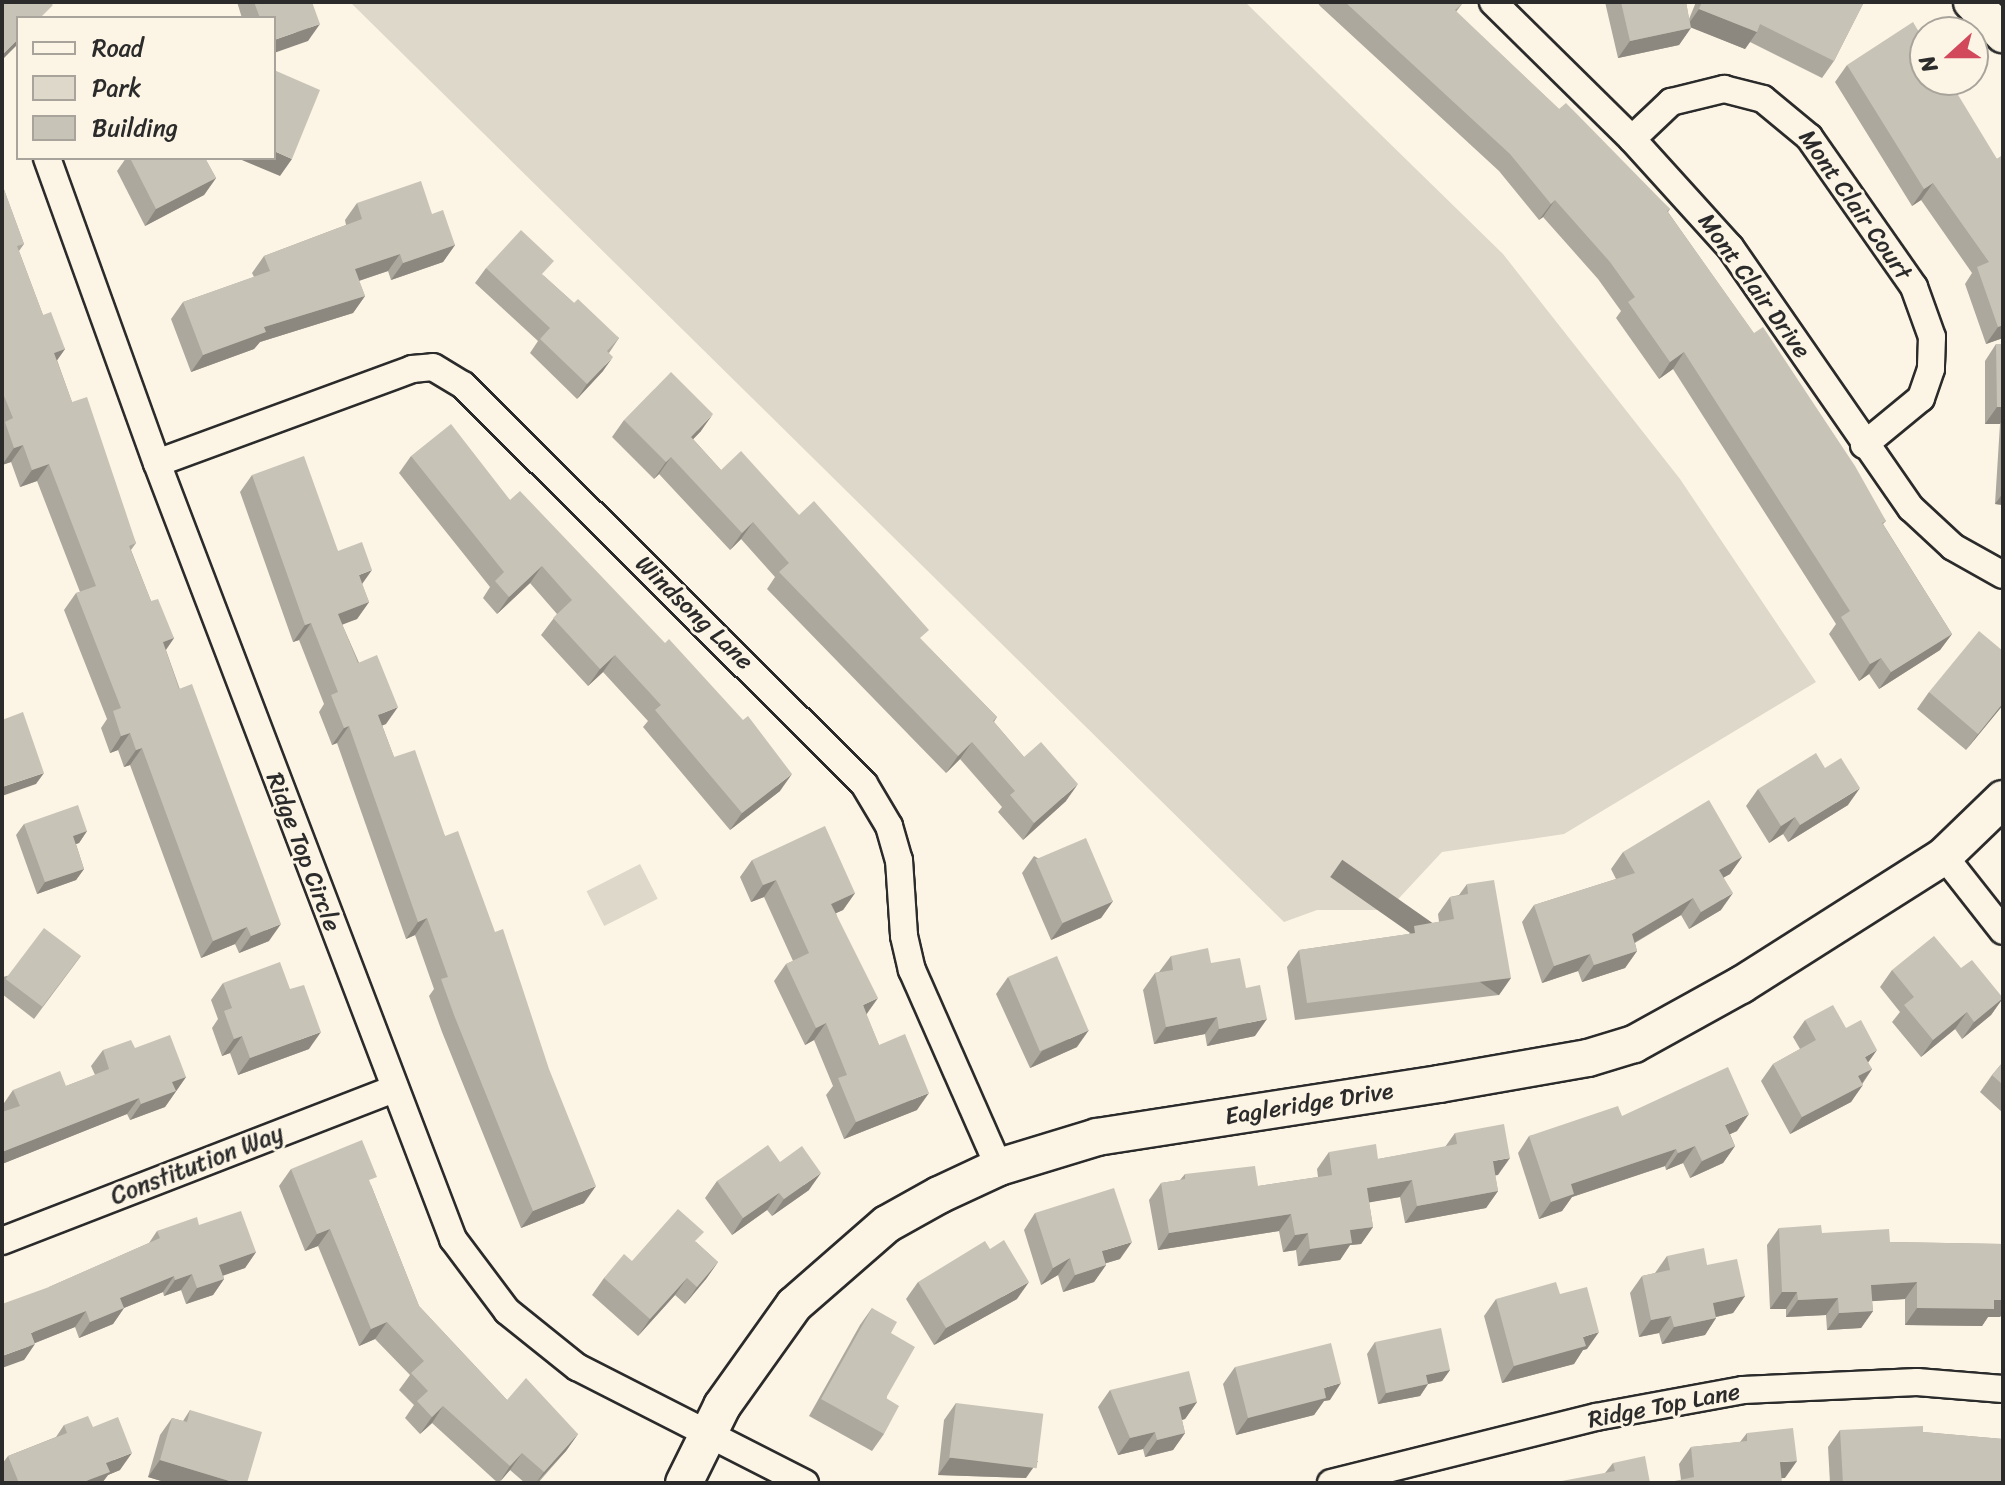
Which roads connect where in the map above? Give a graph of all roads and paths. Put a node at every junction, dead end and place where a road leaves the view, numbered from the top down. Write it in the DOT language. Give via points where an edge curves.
graph roads {
  1 [pos="1493,2"];
  2 [pos="1972,2"];
  3 [pos="2003,34"];
  4 [pos="1632,139"];
  5 [pos="48,160"];
  6 [pos="1864,445"];
  7 [pos="157,463"];
  8 [pos="2003,575"];
  9 [pos="2003,799"];
  10 [pos="1944,856"];
  11 [pos="2003,931"];
  12 [pos="392,1090"];
  13 [pos="999,1167"];
  14 [pos="2,1241"];
  15 [pos="2003,1389"];
  16 [pos="705,1436"];
  17 [pos="684,1483"];
  18 [pos="805,1483"];
  19 [pos="1331,1483"];
  1 -- 4 [label="street, Mont Clair Drive"];
  2 -- 3 [label="main road"];
  4 -- 6 [label="street, Mont Clair Drive" via="1730,247"];
  4 -- 6 [label="street, Mont Clair Court" via="1671,102 1724,89 1772,104 1809,137 1914,287 1932,337 1931,369 1921,398"];
  5 -- 7 [label="street, Ridge Top Circle"];
  6 -- 8 [label="street, Mont Clair Drive" via="1926,524"];
  7 -- 12 [label="street, Ridge Top Circle"];
  7 -- 13 [label="street, Windsong Lane" via="412,369 433,367 463,385 864,784 897,851 912,970"];
  9 -- 10 [label="main road, Eagleridge Drive"];
  10 -- 11 [label="street"];
  10 -- 13 [label="main road, Eagleridge Drive" via="1741,985 1634,1044 1588,1058 1469,1079 1097,1137"];
  12 -- 14 [label="street, Constitution Way"];
  12 -- 16 [label="street, Ridge Top Circle" via="453,1239 507,1311 577,1367"];
  13 -- 16 [label="main road, Eagleridge Drive" via="887,1224 837,1263 757,1352"];
  15 -- 19 [label="street, Ridge Top Lane" via="1902,1382 1743,1390 1596,1417"];
  16 -- 17 [label="main road, Eagleridge Drive"];
  16 -- 18 [label="street"];
}
